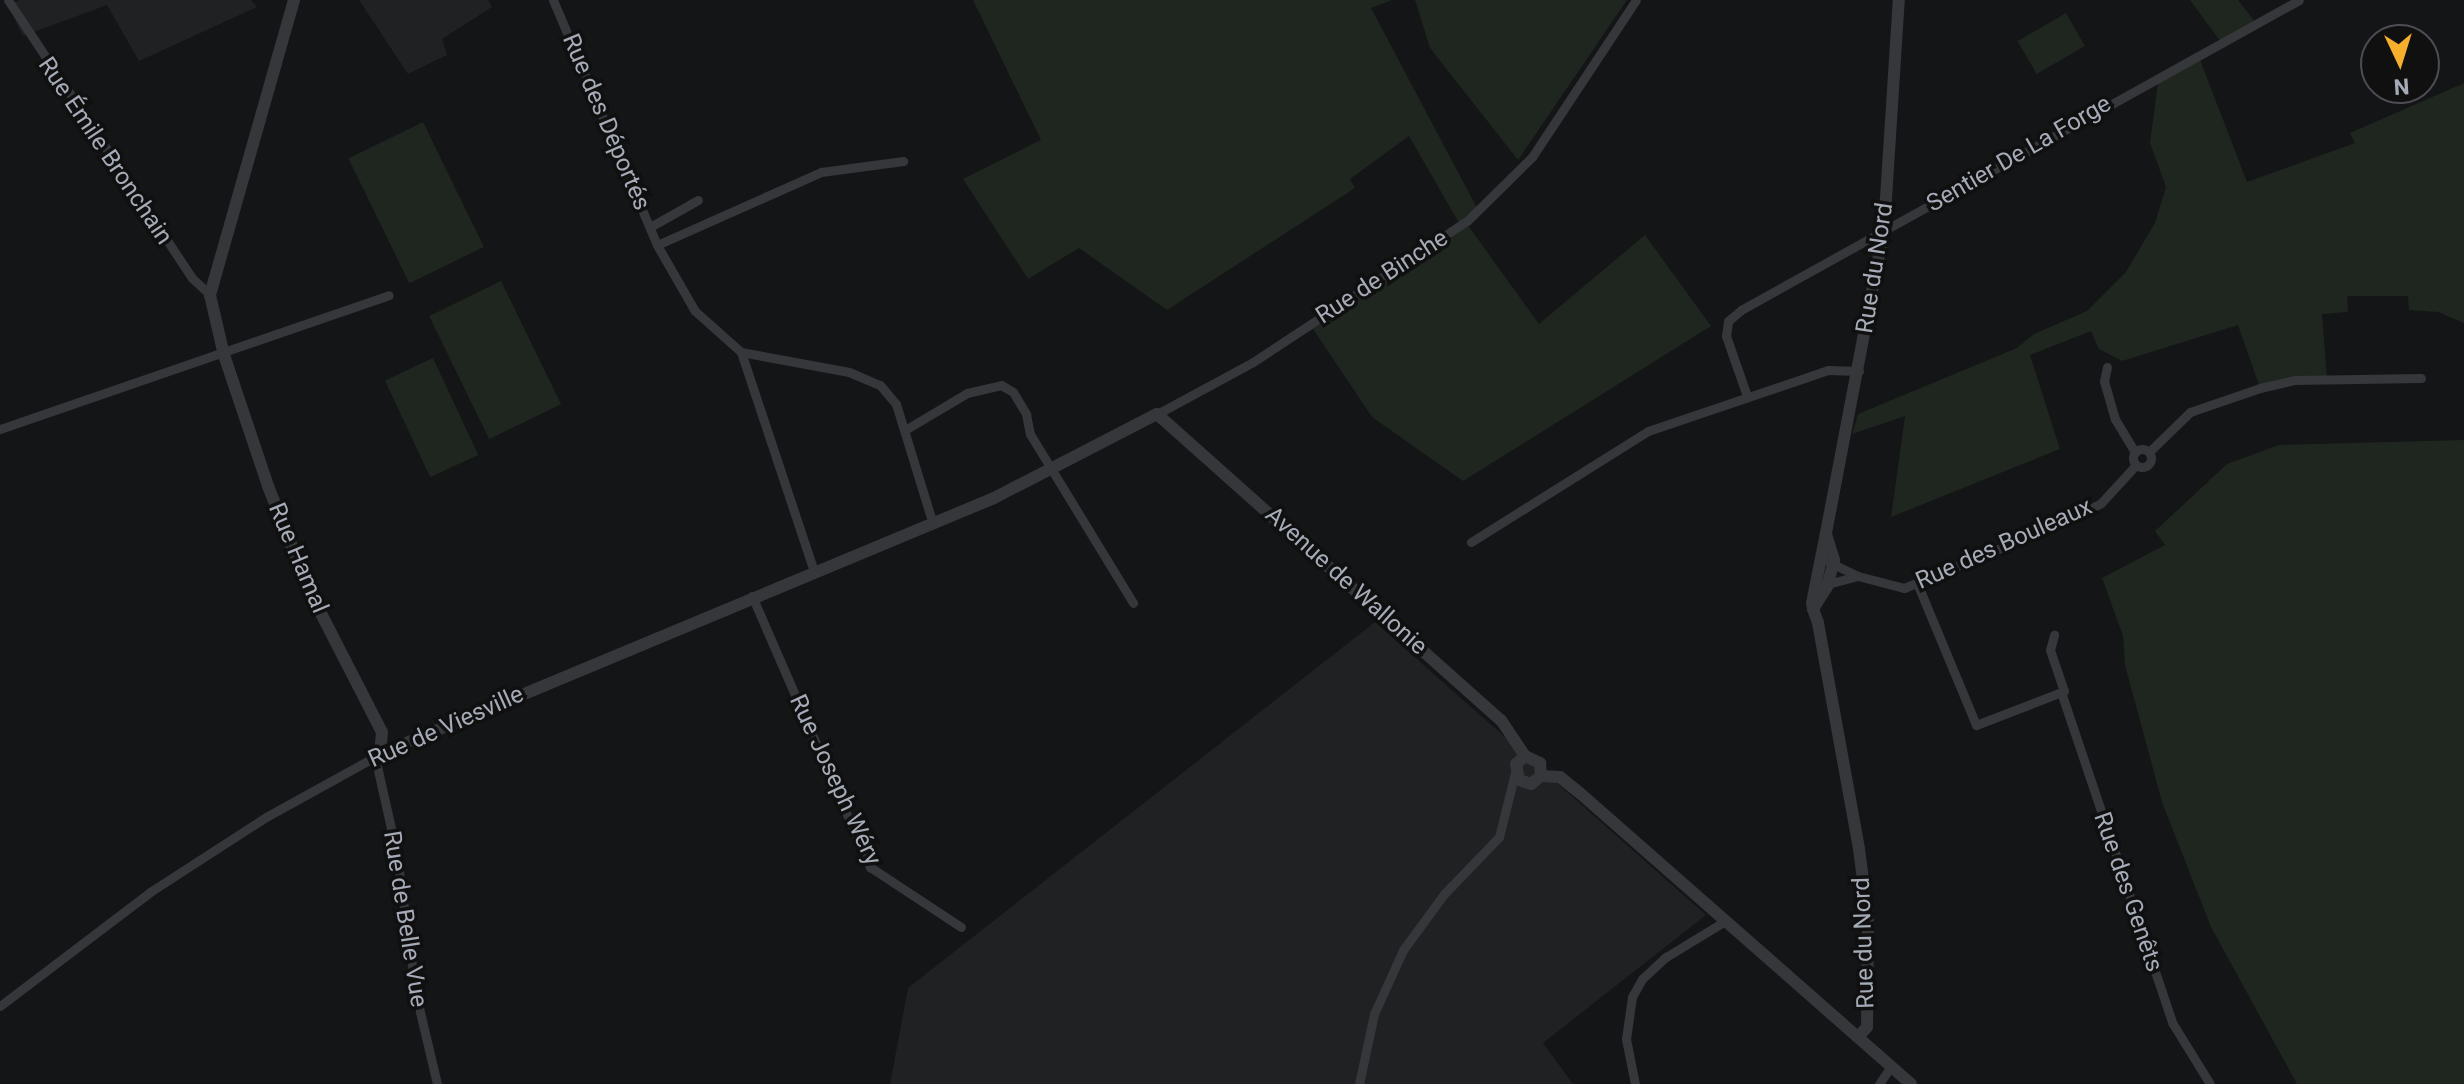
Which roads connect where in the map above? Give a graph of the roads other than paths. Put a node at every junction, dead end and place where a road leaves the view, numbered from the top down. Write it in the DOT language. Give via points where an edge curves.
graph roads {
  1 [pos="8,0"];
  2 [pos="294,0"];
  3 [pos="553,0"];
  4 [pos="1636,0"];
  5 [pos="1899,0"];
  6 [pos="2299,0"];
  7 [pos="903,161"];
  8 [pos="698,200"];
  9 [pos="650,227"];
  10 [pos="1884,229"];
  11 [pos="657,245"];
  12 [pos="210,295"];
  13 [pos="389,295"];
  14 [pos="741,352"];
  15 [pos="224,355"];
  16 [pos="2107,367"];
  17 [pos="1859,371"];
  18 [pos="2421,378"];
  19 [pos="1747,396"];
  20 [pos="1157,414"];
  21 [pos="0,429"];
  22 [pos="905,430"];
  23 [pos="2135,452"];
  24 [pos="2149,452"];
  25 [pos="2136,465"];
  26 [pos="1052,469"];
  27 [pos="933,524"];
  28 [pos="1826,533"];
  29 [pos="1471,542"];
  30 [pos="1834,560"];
  31 [pos="814,571"];
  32 [pos="1816,571"];
  33 [pos="1858,576"];
  34 [pos="1917,583"];
  35 [pos="1827,587"];
  36 [pos="752,596"];
  37 [pos="1133,603"];
  38 [pos="1813,609"];
  39 [pos="2054,635"];
  40 [pos="2061,692"];
  41 [pos="380,754"];
  42 [pos="1525,756"];
  43 [pos="1515,773"];
  44 [pos="1541,776"];
  45 [pos="1527,784"];
  46 [pos="1509,799"];
  47 [pos="1725,921"];
  48 [pos="961,927"];
  49 [pos="0,1006"];
  50 [pos="1858,1037"];
  51 [pos="1891,1066"];
  52 [pos="437,1084"];
  53 [pos="1359,1084"];
  54 [pos="1635,1084"];
  55 [pos="1879,1084"];
  56 [pos="1911,1084"];
  57 [pos="2210,1084"];
  1 -- 12 [label="street, Rue Émile Bronchain" via="192,278"];
  2 -- 12 [label="street, Rue Hamal"];
  3 -- 9 [label="street, Rue des Déportés"];
  4 -- 20 [label="street, Rue de Binche" via="1532,157 1467,221 1253,362"];
  5 -- 10 [label="street, Rue du Nord"];
  6 -- 10 [label="street, Sentier De La Forge"];
  7 -- 11 [label="street" via="821,172"];
  8 -- 9 [label="street"];
  9 -- 11 [label="street, Rue des Déportés"];
  10 -- 17 [label="street, Rue du Nord"];
  10 -- 19 [label="street, Sentier De La Forge" via="1728,321 1726,336"];
  11 -- 14 [label="street, Rue des Déportés" via="695,311"];
  12 -- 15 [label="street, Rue Hamal"];
  13 -- 15 [label="street"];
  14 -- 22 [label="street" via="849,372 880,385 896,404"];
  14 -- 31 [label="street"];
  15 -- 21 [label="street"];
  15 -- 41 [label="street, Rue Hamal" via="310,592 382,732"];
  16 -- 23 [label="street" via="2104,381 2115,419"];
  17 -- 19 [label="street" via="1828,370"];
  17 -- 28 [label="street, Rue du Nord"];
  18 -- 24 [label="street" via="2316,378 2260,388 2190,412"];
  19 -- 29 [label="street" via="1619,446"];
  20 -- 26 [label="street, Rue de Binche"];
  20 -- 42 [label="street, Avenue de Wallonie" via="1501,720"];
  22 -- 26 [label="street" via="967,393 1001,385 1026,414 1030,434"];
  22 -- 27 [label="street"];
  23 -- 24 [label="street"];
  23 -- 25 [label="street"];
  24 -- 25 [label="street, Rue des Bouleaux" via="2150,464"];
  25 -- 34 [label="street, Rue des Bouleaux" via="2101,503"];
  26 -- 27 [label="street, Rue de Binche"];
  26 -- 37 [label="street"];
  27 -- 31 [label="street, Rue de Viesville"];
  28 -- 30 [label="street, Rue du Nord"];
  28 -- 32 [label="street, Rue du Nord"];
  30 -- 32 [label="street"];
  30 -- 33 [label="street, Rue des Bouleaux"];
  30 -- 35 [label="street"];
  31 -- 36 [label="street, Rue de Viesville"];
  32 -- 35 [label="street"];
  32 -- 38 [label="street, Rue du Nord"];
  33 -- 34 [label="street, Rue des Bouleaux" via="1904,588"];
  33 -- 35 [label="street"];
  34 -- 40 [label="street" via="1976,725"];
  35 -- 38 [label="street"];
  36 -- 41 [label="street, Rue de Viesville"];
  36 -- 48 [label="street, Rue Joseph Wéry" via="870,867"];
  38 -- 50 [label="street, Rue du Nord" via="1868,918 1867,1027"];
  39 -- 40 [label="street, Rue des Genêts" via="2050,650"];
  40 -- 57 [label="street, Rue des Genêts" via="2173,1024"];
  41 -- 49 [label="street, Rue de Viesville" via="266,817 150,892"];
  41 -- 52 [label="street, Rue de Belle Vue" via="377,766 396,850 416,995"];
  42 -- 43 [label="street"];
  42 -- 44 [label="street, Avenue de Wallonie" via="1540,763"];
  43 -- 45 [label="street"];
  43 -- 46 [label="street"];
  44 -- 45 [label="street"];
  44 -- 47 [label="street" via="1560,777"];
  45 -- 46 [label="street"];
  46 -- 53 [label="street" via="1499,837 1444,894 1403,950 1374,1014"];
  47 -- 50 [label="street"];
  47 -- 54 [label="street" via="1666,957 1642,979 1626,1017"];
  50 -- 51 [label="street"];
  51 -- 55 [label="street"];
  51 -- 56 [label="street"];
}
